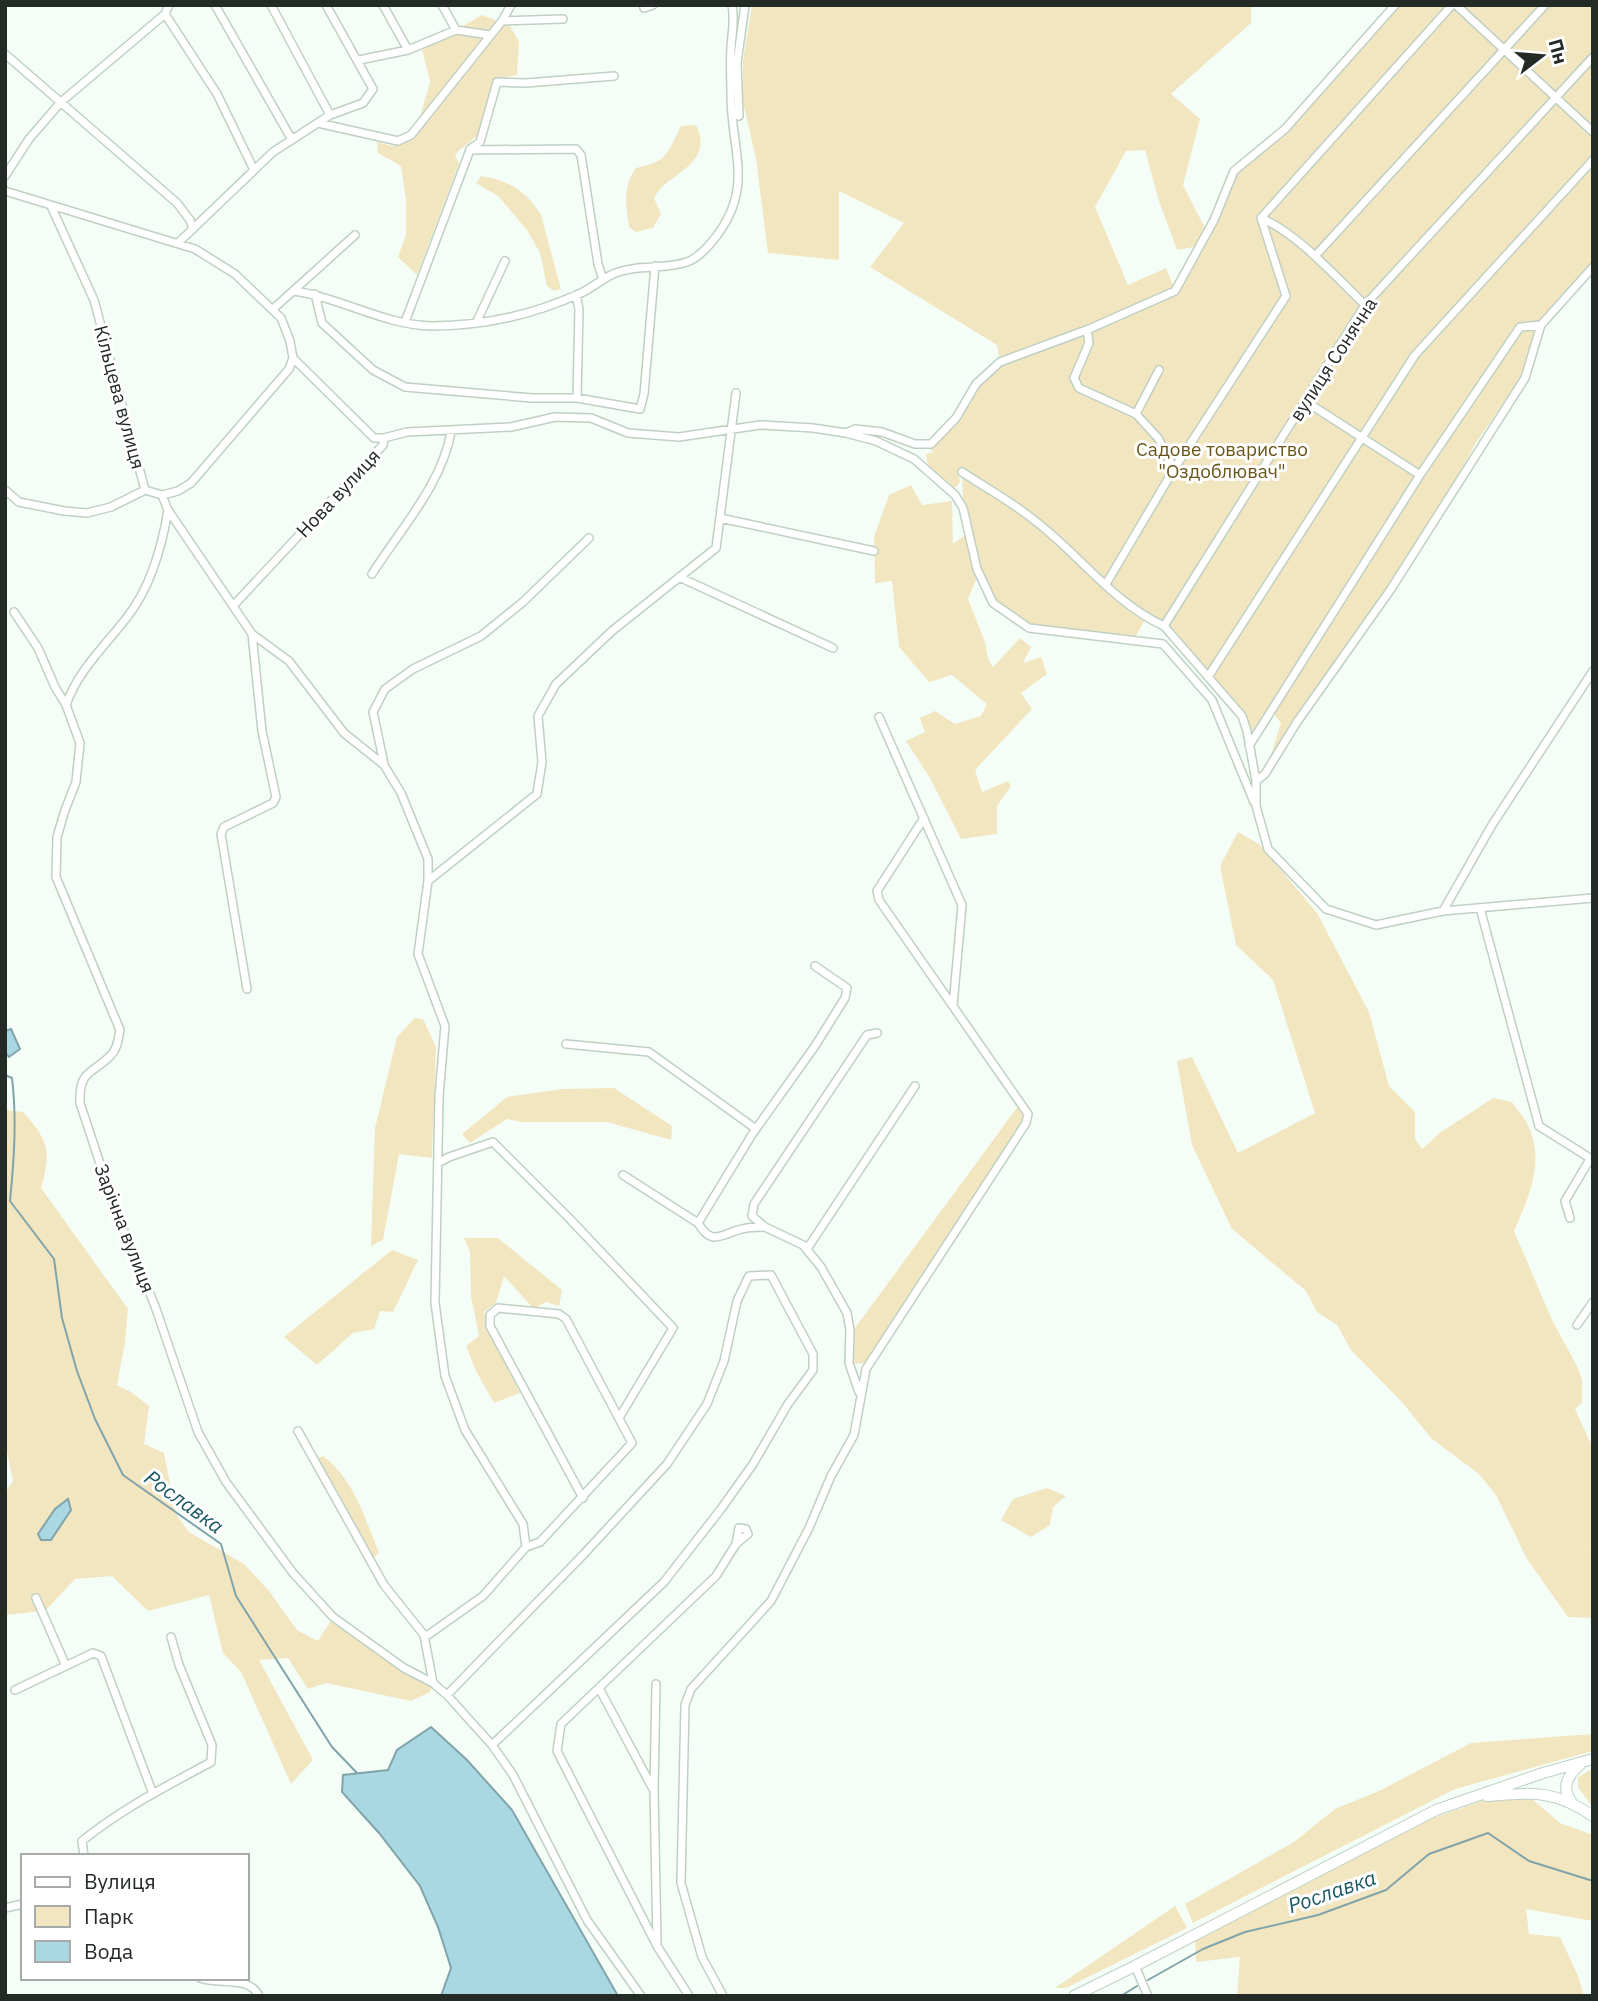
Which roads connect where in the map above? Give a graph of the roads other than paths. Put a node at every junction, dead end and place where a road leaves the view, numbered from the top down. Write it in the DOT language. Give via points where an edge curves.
graph roads {
  1 [pos="169,5"];
  2 [pos="215,5"];
  3 [pos="271,5"];
  4 [pos="326,5"];
  5 [pos="383,5"];
  6 [pos="442,5"];
  7 [pos="511,5"];
  8 [pos="653,5"];
  9 [pos="732,5"];
  10 [pos="745,5"];
  11 [pos="1395,5"];
  12 [pos="1454,5"];
  13 [pos="1545,5"];
  14 [pos="644,8"];
  15 [pos="165,13"];
  16 [pos="563,19"];
  17 [pos="502,21"];
  18 [pos="456,30"];
  19 [pos="490,35"];
  20 [pos="408,50"];
  21 [pos="1504,50"];
  22 [pos="5,54"];
  23 [pos="1593,57"];
  24 [pos="359,60"];
  25 [pos="614,76"];
  26 [pos="1557,98"];
  27 [pos="61,102"];
  28 [pos="330,115"];
  29 [pos="738,116"];
  30 [pos="318,123"];
  31 [pos="1593,132"];
  32 [pos="292,140"];
  33 [pos="470,150"];
  34 [pos="1593,160"];
  35 [pos="254,170"];
  36 [pos="5,176"];
  37 [pos="5,191"];
  38 [pos="51,206"];
  39 [pos="1261,218"];
  40 [pos="193,229"];
  41 [pos="355,235"];
  42 [pos="178,243"];
  43 [pos="1315,256"];
  44 [pos="505,261"];
  45 [pos="655,266"];
  46 [pos="1593,267"];
  47 [pos="603,280"];
  48 [pos="293,291"];
  49 [pos="315,294"];
  50 [pos="576,295"];
  51 [pos="1365,305"];
  52 [pos="274,309"];
  53 [pos="477,321"];
  54 [pos="405,322"];
  55 [pos="1541,326"];
  56 [pos="1087,330"];
  57 [pos="293,358"];
  58 [pos="1159,370"];
  59 [pos="736,393"];
  60 [pos="577,398"];
  61 [pos="1305,401"];
  62 [pos="1136,414"];
  63 [pos="731,429"];
  64 [pos="451,432"];
  65 [pos="846,433"];
  66 [pos="384,438"];
  67 [pos="1361,438"];
  68 [pos="1174,469"];
  69 [pos="962,472"];
  70 [pos="1420,475"];
  71 [pos="5,489"];
  72 [pos="145,490"];
  73 [pos="162,495"];
  74 [pos="168,510"];
  75 [pos="720,518"];
  76 [pos="589,538"];
  77 [pos="874,551"];
  78 [pos="372,574"];
  79 [pos="679,578"];
  80 [pos="1106,584"];
  81 [pos="233,606"];
  82 [pos="14,612"];
  83 [pos="1164,626"];
  84 [pos="252,634"];
  85 [pos="833,648"];
  86 [pos="1593,671"];
  87 [pos="1208,677"];
  88 [pos="66,705"];
  89 [pos="879,717"];
  90 [pos="1248,747"];
  91 [pos="384,765"];
  92 [pos="1256,780"];
  93 [pos="1256,806"];
  94 [pos="924,818"];
  95 [pos="428,881"];
  96 [pos="1593,898"];
  97 [pos="1480,908"];
  98 [pos="1444,911"];
  99 [pos="815,965"];
  100 [pos="247,989"];
  101 [pos="953,1006"];
  102 [pos="877,1033"];
  103 [pos="566,1044"];
  104 [pos="915,1086"];
  105 [pos="756,1129"];
  106 [pos="1591,1160"];
  107 [pos="438,1163"];
  108 [pos="623,1175"];
  109 [pos="1570,1218"];
  110 [pos="698,1223"];
  111 [pos="765,1227"];
  112 [pos="807,1249"];
  113 [pos="1593,1301"];
  114 [pos="1577,1325"];
  115 [pos="860,1394"];
  116 [pos="619,1418"];
  117 [pos="298,1431"];
  118 [pos="583,1498"];
  119 [pos="736,1544"];
  120 [pos="526,1547"];
  121 [pos="36,1598"];
  122 [pos="424,1635"];
  123 [pos="171,1637"];
  124 [pos="66,1666"];
  125 [pos="433,1683"];
  126 [pos="656,1684"];
  127 [pos="598,1688"];
  128 [pos="15,1690"];
  129 [pos="447,1695"];
  130 [pos="492,1745"];
  131 [pos="1590,1760"];
  132 [pos="654,1790"];
  133 [pos="153,1794"];
  134 [pos="1472,1797"];
  135 [pos="1571,1801"];
  136 [pos="1593,1816"];
  137 [pos="84,1854"];
  138 [pos="657,1946"];
  139 [pos="1135,1966"];
  140 [pos="205,1980"];
  141 [pos="259,1996"];
  142 [pos="641,1996"];
  143 [pos="689,1996"];
  144 [pos="723,1996"];
  145 [pos="1074,1996"];
  146 [pos="1148,1996"];
  1 -- 15 [label="street"];
  2 -- 32 [label="street"];
  3 -- 28 [label="street"];
  4 -- 24 [label="street"];
  5 -- 20 [label="street"];
  6 -- 18 [label="street"];
  7 -- 17 [label="street"];
  8 -- 14 [label="street"];
  9 -- 45 [label="street" via="731,103 740,170 735,203 706,250 687,262"];
  10 -- 29 [label="street" via="737,63"];
  11 -- 56 [label="street" via="1285,129 1234,171 1214,220 1175,291"];
  12 -- 21 [label="street"];
  12 -- 39 [label="street"];
  13 -- 21 [label="street"];
  15 -- 27 [label="street"];
  15 -- 35 [label="street" via="217,94"];
  16 -- 17 [label="street"];
  17 -- 19 [label="street"];
  18 -- 19 [label="street"];
  18 -- 20 [label="street"];
  19 -- 30 [label="street" via="411,135 398,141"];
  20 -- 24 [label="street"];
  21 -- 26 [label="street"];
  21 -- 43 [label="street"];
  22 -- 27 [label="street"];
  23 -- 26 [label="street, вулиця Сонячна"];
  24 -- 28 [label="street" via="373,89 363,103"];
  25 -- 33 [label="street" via="497,82 480,142"];
  26 -- 31 [label="street"];
  26 -- 51 [label="street, вулиця Сонячна"];
  27 -- 36 [label="street"];
  27 -- 40 [label="street" via="177,204"];
  28 -- 30 [label="street"];
  30 -- 32 [label="street"];
  32 -- 35 [label="street"];
  33 -- 47 [label="street" via="576,149 581,155"];
  33 -- 54 [label="street"];
  34 -- 67 [label="street" via="1415,355"];
  35 -- 40 [label="street"];
  37 -- 38 [label="street"];
  38 -- 42 [label="street"];
  38 -- 72 [label="street, Кільцева вулиця" via="94,300"];
  39 -- 43 [label="street"];
  39 -- 68 [label="street" via="1286,296"];
  40 -- 42 [label="street"];
  41 -- 48 [label="street"];
  42 -- 52 [label="street" via="195,248 235,274"];
  43 -- 51 [label="street"];
  44 -- 53 [label="street"];
  45 -- 47 [label="street" via="615,273"];
  45 -- 60 [label="street" via="640,409"];
  46 -- 55 [label="street"];
  47 -- 50 [label="street"];
  48 -- 49 [label="street"];
  48 -- 52 [label="street"];
  49 -- 54 [label="street"];
  49 -- 60 [label="street" via="322,323 373,370 405,387"];
  50 -- 53 [label="street" via="543,309"];
  50 -- 60 [label="street"];
  51 -- 61 [label="street, вулиця Сонячна"];
  52 -- 57 [label="street" via="286,326"];
  53 -- 54 [label="street" via="431,326"];
  55 -- 70 [label="street" via="1520,327"];
  55 -- 92 [label="street" via="1525,378 1391,589 1265,774"];
  56 -- 62 [label="street" via="1090,343 1074,377 1080,388"];
  56 -- 65 [label="street" via="1000,362 976,384 956,418 931,444 915,444 882,432 855,429"];
  57 -- 66 [label="street, Нова вулиця" via="374,438"];
  57 -- 73 [label="street" via="281,379 191,483"];
  58 -- 62 [label="street"];
  59 -- 63 [label="street"];
  61 -- 67 [label="street"];
  61 -- 83 [label="street, вулиця Сонячна"];
  62 -- 68 [label="street" via="1158,438"];
  63 -- 64 [label="street" via="679,437 628,433 591,418 555,417"];
  63 -- 65 [label="street" via="760,425"];
  63 -- 75 [label="street"];
  64 -- 66 [label="street" via="407,432"];
  64 -- 78 [label="street" via="426,496"];
  65 -- 93 [label="street" via="904,453 955,495 963,508 977,569 993,603 1029,628 1163,645 1212,700"];
  66 -- 81 [label="street, Нова вулиця"];
  67 -- 70 [label="street"];
  67 -- 87 [label="street"];
  68 -- 80 [label="street"];
  69 -- 80 [label="street" via="1035,520"];
  70 -- 90 [label="street"];
  71 -- 72 [label="street, Кільцева вулиця" via="19,502 87,513 111,508"];
  72 -- 73 [label="street"];
  73 -- 74 [label="street"];
  74 -- 81 [label="street"];
  74 -- 88 [label="street" via="152,572 130,614 85,669"];
  75 -- 77 [label="street"];
  75 -- 79 [label="street" via="716,548"];
  76 -- 91 [label="street" via="481,636 413,668 385,689 373,712"];
  79 -- 85 [label="street"];
  79 -- 95 [label="street" via="612,631 556,684 538,716 542,762 537,794"];
  80 -- 83 [label="street" via="1146,618"];
  81 -- 84 [label="street"];
  82 -- 88 [label="street, Зарічна вулиця"];
  83 -- 87 [label="street"];
  84 -- 91 [label="street" via="289,661 344,733"];
  84 -- 100 [label="street" via="262,731 276,797 273,803 225,827 221,834"];
  86 -- 98 [label="street" via="1492,825"];
  87 -- 90 [label="street" via="1242,716"];
  88 -- 125 [label="street, Зарічна вулиця" via="80,743 76,782 57,837 56,877 120,1030 111,1055 85,1074 80,1103 198,1432 226,1482 293,1573 333,1617"];
  89 -- 94 [label="street"];
  90 -- 92 [label="street"];
  91 -- 95 [label="street" via="427,856"];
  92 -- 93 [label="street"];
  93 -- 98 [label="street" via="1268,849 1326,909 1376,925"];
  94 -- 101 [label="street" via="962,905"];
  94 -- 101 [label="street" via="877,891"];
  95 -- 107 [label="street" via="418,954 445,1026"];
  96 -- 97 [label="street"];
  97 -- 98 [label="street"];
  97 -- 106 [label="street" via="1539,1126"];
  99 -- 105 [label="street" via="846,988 845,998"];
  101 -- 115 [label="street" via="1028,1114 1026,1123 866,1369"];
  102 -- 111 [label="street" via="867,1035 754,1204 752,1216"];
  103 -- 105 [label="street" via="649,1052"];
  104 -- 112 [label="street"];
  105 -- 110 [label="street"];
  106 -- 109 [label="street" via="1565,1201"];
  107 -- 116 [label="street" via="493,1142 673,1328"];
  107 -- 120 [label="street" via="435,1303 445,1376 465,1430 523,1524"];
  108 -- 110 [label="street"];
  110 -- 111 [label="street" via="704,1234 716,1238 743,1228"];
  111 -- 112 [label="street"];
  112 -- 115 [label="street" via="847,1313 849,1363"];
  113 -- 114 [label="street"];
  115 -- 144 [label="street" via="854,1435 771,1601 691,1689 685,1705 681,1884 702,1957"];
  116 -- 118 [label="street" via="632,1443"];
  116 -- 118 [label="street" via="566,1319 559,1314 498,1308 490,1315 490,1326"];
  117 -- 122 [label="street" via="384,1585"];
  118 -- 120 [label="street" via="540,1542"];
  119 -- 127 [label="street" via="716,1576"];
  120 -- 122 [label="street" via="483,1596"];
  121 -- 124 [label="street"];
  122 -- 125 [label="street"];
  123 -- 133 [label="street" via="212,1745 211,1762"];
  124 -- 128 [label="street"];
  124 -- 133 [label="street" via="93,1653 101,1656"];
  125 -- 129 [label="street, Зарічна вулиця"];
  126 -- 132 [label="street"];
  127 -- 132 [label="street"];
  127 -- 138 [label="street" via="561,1724 557,1751"];
  129 -- 130 [label="street, Зарічна вулиця"];
  129 -- 130 [label="street" via="667,1464 707,1404 724,1360 737,1301 749,1276 771,1275 813,1354 813,1370 753,1464 664,1582"];
  130 -- 142 [label="street, Зарічна вулиця" via="513,1775 587,1920"];
  131 -- 134 [label="main road"];
  131 -- 135 [label="main road" via="1574,1770 1566,1784"];
  132 -- 138 [label="street"];
  133 -- 137 [label="street" via="82,1841"];
  134 -- 135 [label="main road" via="1525,1793"];
  134 -- 139 [label="main road" via="1410,1822"];
  135 -- 136 [label="main road"];
  138 -- 143 [label="street"];
  139 -- 145 [label="main road"];
  139 -- 146 [label="street"];
  140 -- 141 [label="street" via="248,1983"];
}
